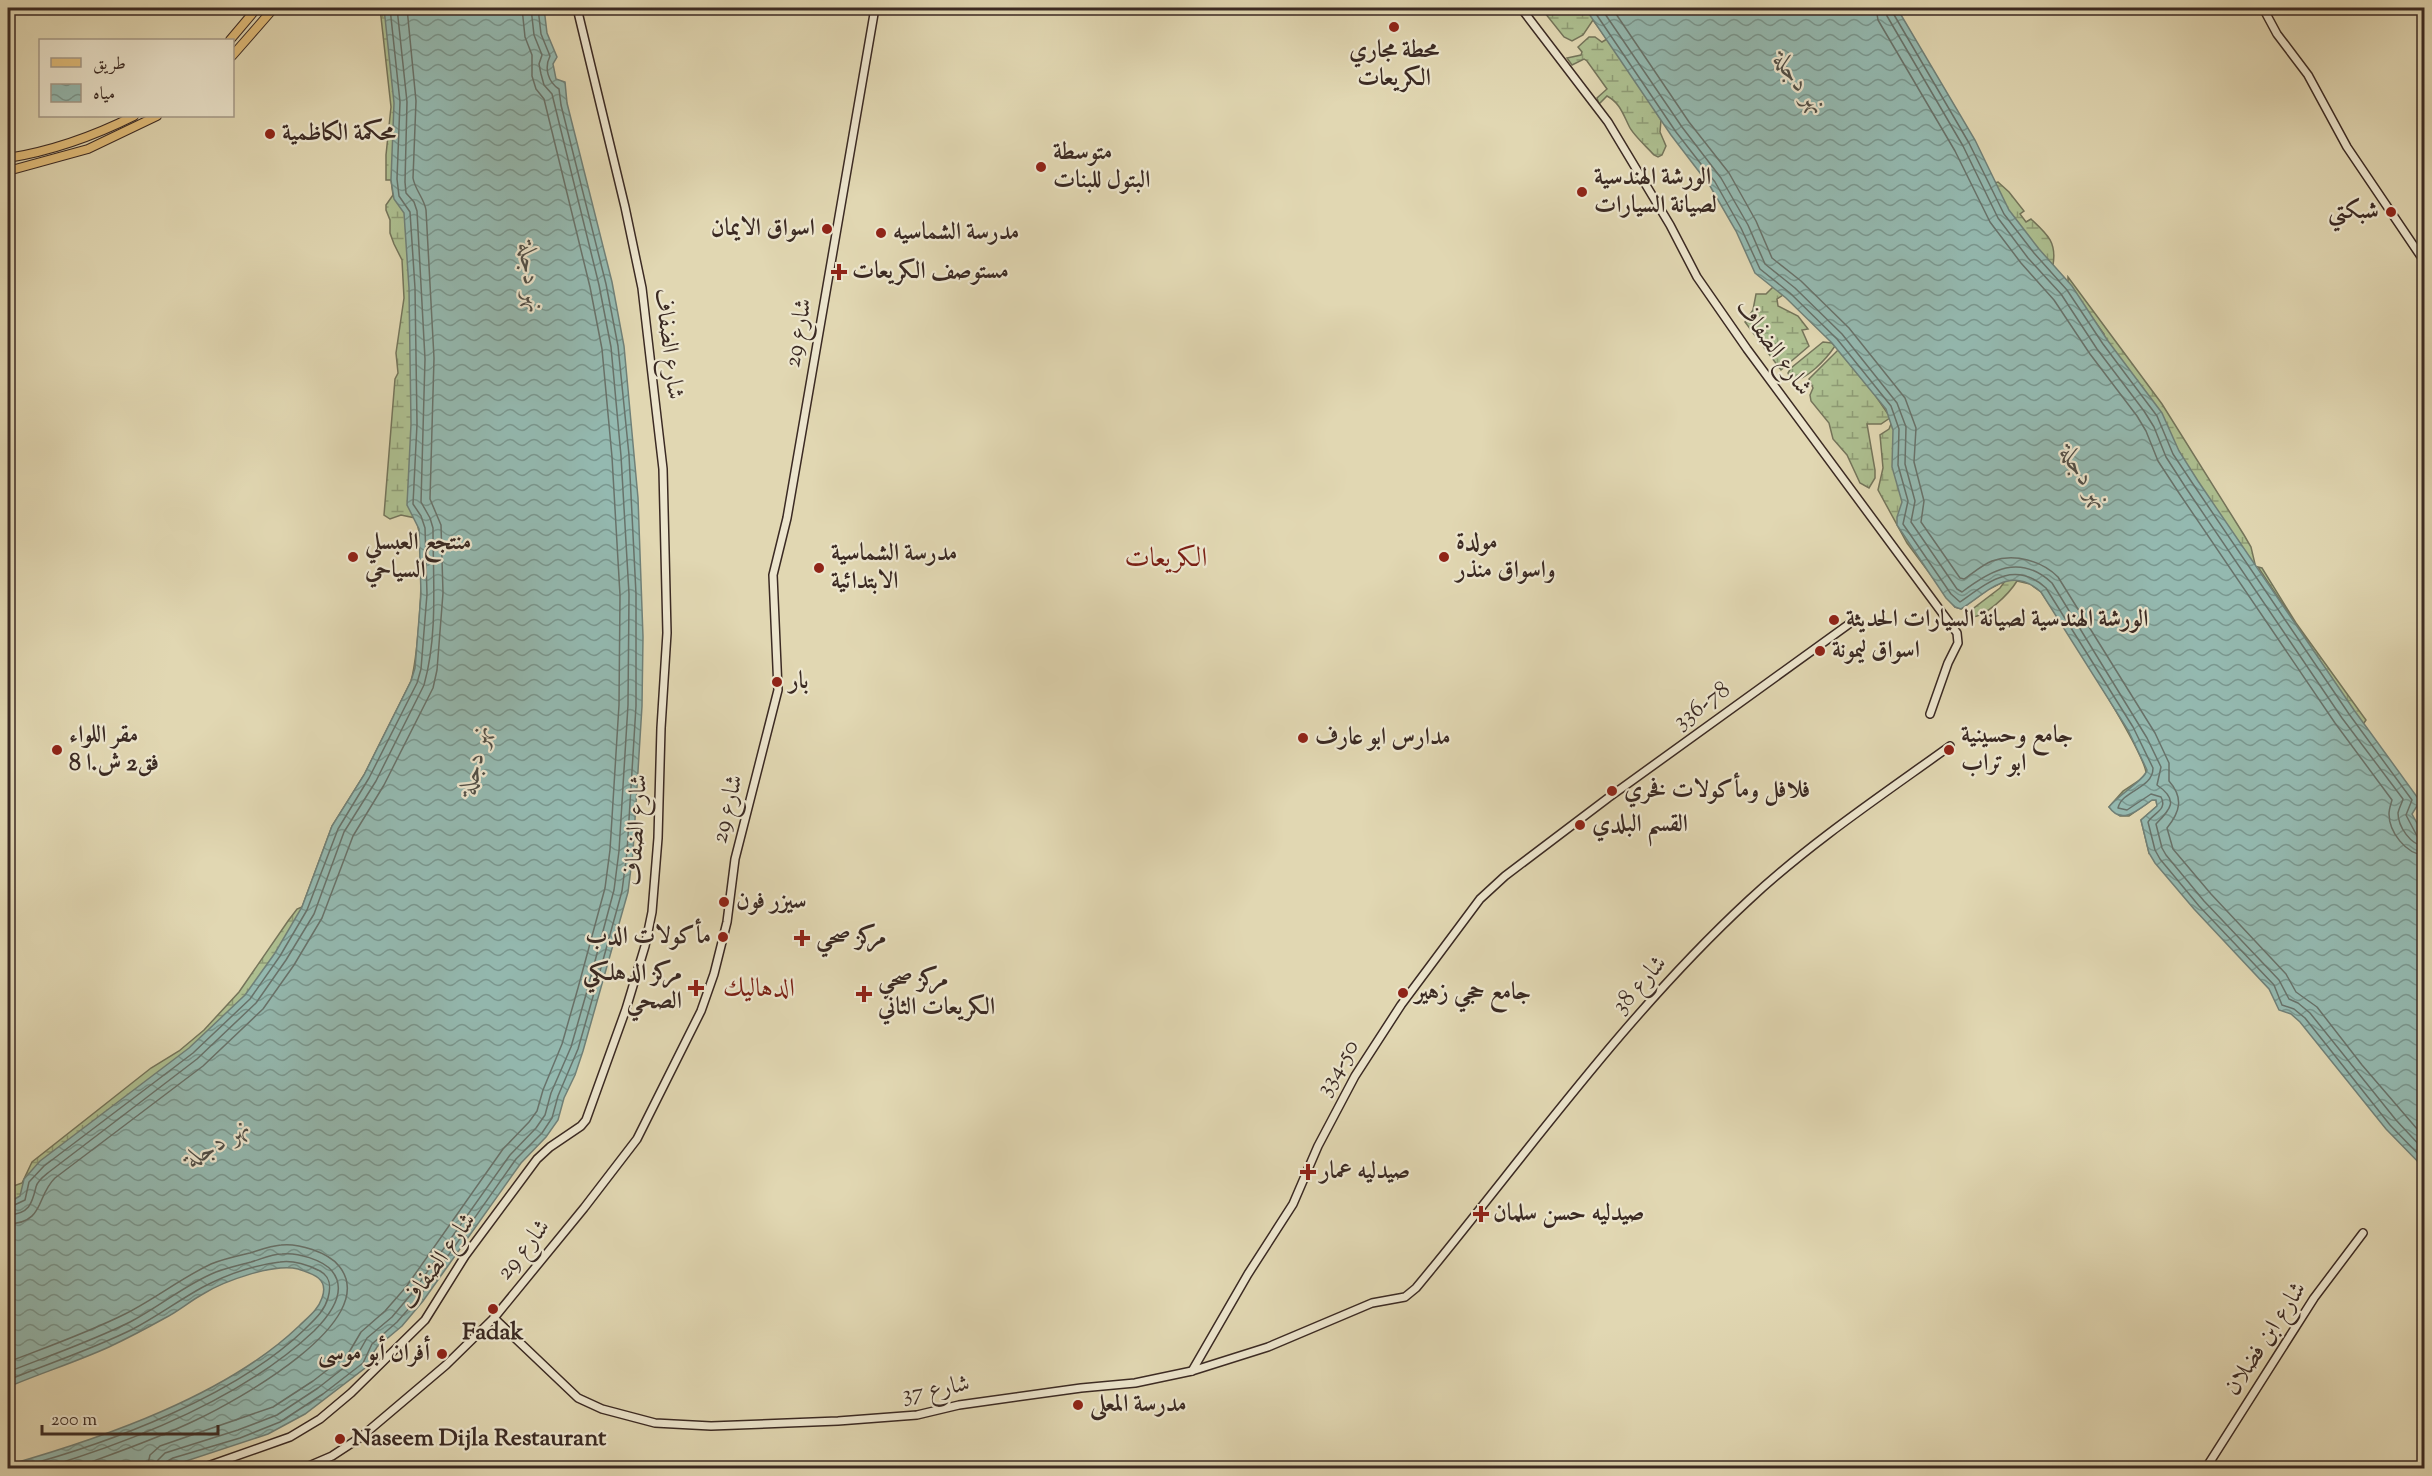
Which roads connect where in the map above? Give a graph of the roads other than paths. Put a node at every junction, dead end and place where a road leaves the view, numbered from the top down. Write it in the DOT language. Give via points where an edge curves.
graph roads {
  1 [pos="257,8"];
  2 [pos="274,8"];
  3 [pos="577,8"];
  4 [pos="875,8"];
  5 [pos="1521,8"];
  6 [pos="2263,8"];
  7 [pos="231,39"];
  8 [pos="234,54"];
  9 [pos="132,117"];
  10 [pos="155,117"];
  11 [pos="8,158"];
  12 [pos="8,171"];
  13 [pos="2424,261"];
  14 [pos="1856,619"];
  15 [pos="1930,714"];
  16 [pos="1950,746"];
  17 [pos="1571,826"];
  18 [pos="2363,1233"];
  19 [pos="1405,1297"];
  20 [pos="494,1318"];
  21 [pos="1192,1371"];
  22 [pos="202,1468"];
  23 [pos="304,1468"];
  24 [pos="2206,1468"];
  1 -- 7 [label="main road"];
  2 -- 8 [label="main road"];
  3 -- 22 [label="street, شارع الضفاف" via="639,275 663,470 666,643 658,837 645,946 586,1120 537,1159 465,1257 425,1320 320,1419 290,1437"];
  4 -- 20 [label="street, شارع 29" via="787,518 773,575 778,690 735,859 727,922 714,974 701,1011 632,1148"];
  5 -- 15 [label="street, شارع الضفاف" via="1608,122 1697,277 1958,633 1958,643"];
  6 -- 13 [label="street" via="2307,75 2347,147"];
  9 -- 11 [label="main road" via="52,149"];
  10 -- 12 [label="main road" via="88,149"];
  14 -- 17 [label="street, 336-78"];
  16 -- 19 [label="street, شارع 38" via="1806,851 1709,939 1608,1050"];
  17 -- 21 [label="street, 334-50" via="1480,899 1401,1005 1335,1110 1293,1204"];
  18 -- 24 [label="street, شارع ابن فضلان" via="2314,1298"];
  19 -- 21 [label="street, شارع 37" via="1372,1303 1268,1347"];
  20 -- 21 [label="street, شارع 37" via="578,1398 602,1409 655,1423 711,1426 917,1415 959,1405 1136,1383"];
  20 -- 23 [label="street, شارع 29" via="446,1365 361,1437"];
}
